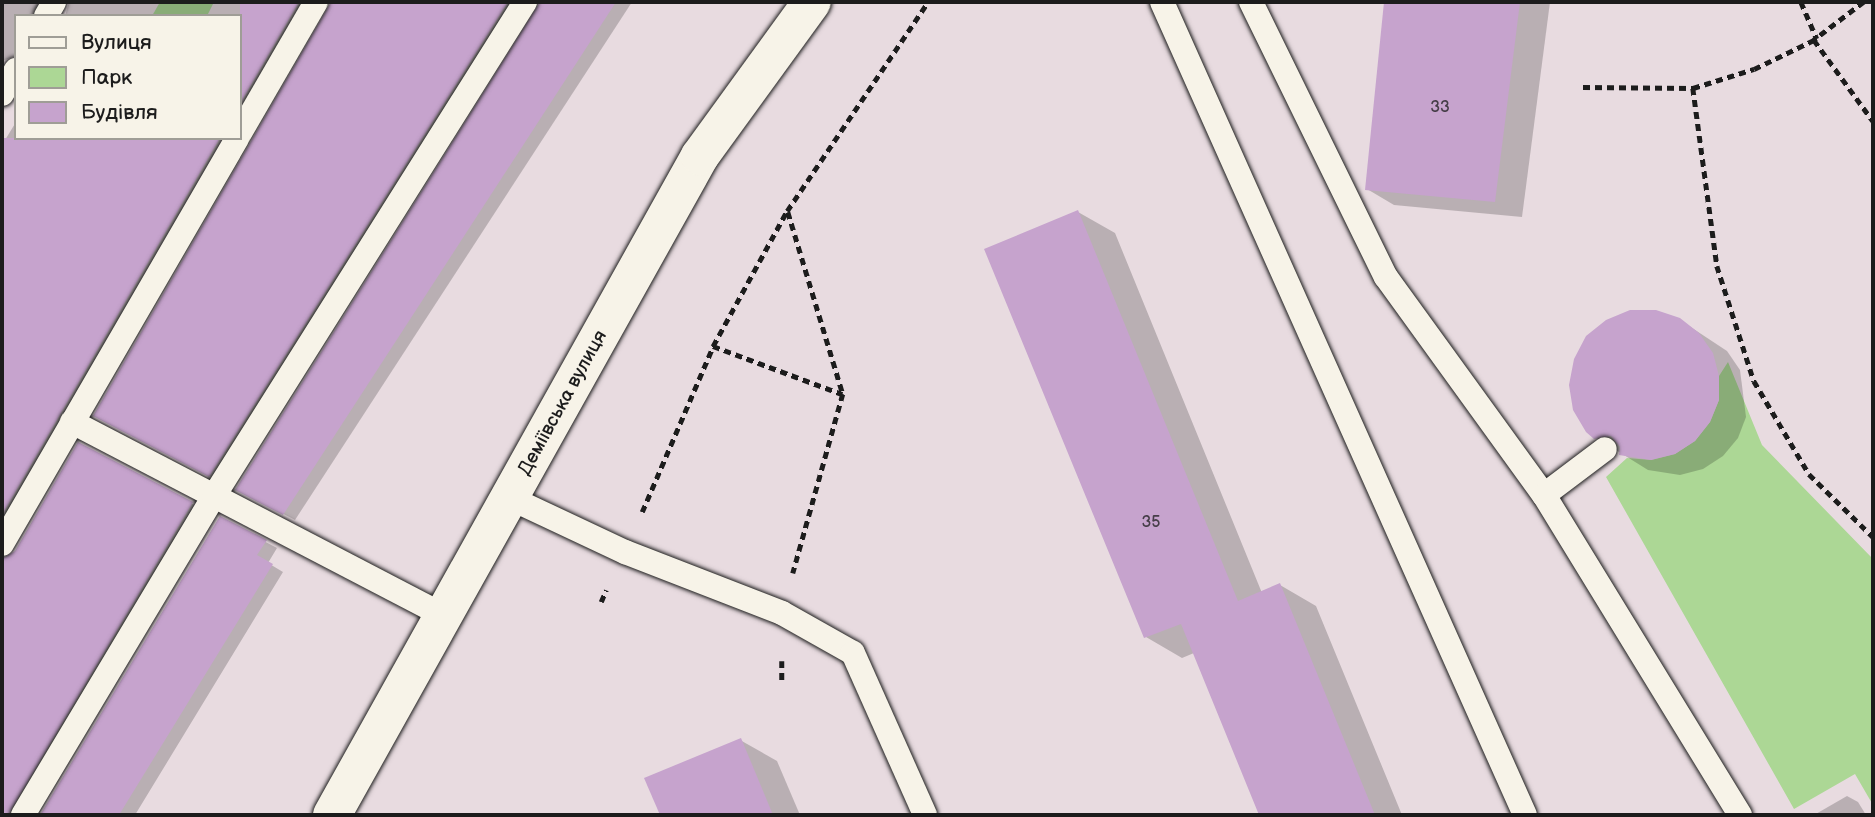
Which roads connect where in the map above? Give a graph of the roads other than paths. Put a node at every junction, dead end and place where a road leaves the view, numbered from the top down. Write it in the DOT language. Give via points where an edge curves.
graph roads {
  1 [pos="316,2"];
  2 [pos="525,2"];
  3 [pos="812,2"];
  4 [pos="1162,2"];
  5 [pos="1251,2"];
  6 [pos="14,73"];
  7 [pos="2,94"];
  8 [pos="242,130"];
  9 [pos="236,140"];
  10 [pos="72,422"];
  11 [pos="1605,449"];
  12 [pos="1544,495"];
  13 [pos="214,496"];
  14 [pos="510,498"];
  15 [pos="2,544"];
  16 [pos="442,615"];
  17 [pos="23,815"];
  18 [pos="332,815"];
  19 [pos="925,815"];
  20 [pos="1525,815"];
  21 [pos="1740,815"];
  1 -- 8 [label="lane"];
  2 -- 13 [label="lane"];
  3 -- 14 [label="street, Деміївська вулиця" via="701,156"];
  4 -- 20 [label="lane"];
  5 -- 12 [label="lane" via="1386,277"];
  6 -- 7 [label="lane"];
  9 -- 10 [label="lane"];
  10 -- 13 [label="lane"];
  10 -- 15 [label="lane"];
  11 -- 12 [label="lane"];
  12 -- 21 [label="lane"];
  13 -- 16 [label="lane"];
  13 -- 17 [label="lane"];
  14 -- 16 [label="street, Деміївська вулиця"];
  14 -- 19 [label="lane" via="625,552 782,613 853,653"];
  16 -- 18 [label="street, Деміївська вулиця"];
}
